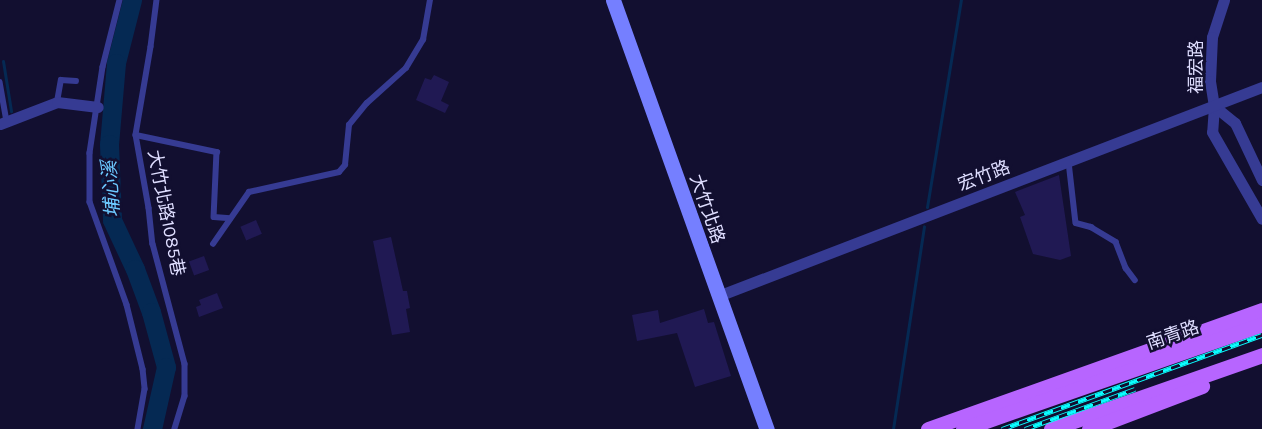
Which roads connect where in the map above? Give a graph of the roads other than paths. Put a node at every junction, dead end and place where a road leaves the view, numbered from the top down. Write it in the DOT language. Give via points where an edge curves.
graph roads {
  1 [pos="120,0"];
  2 [pos="157,0"];
  3 [pos="430,0"];
  4 [pos="613,0"];
  5 [pos="1224,0"];
  6 [pos="76,81"];
  7 [pos="0,82"];
  8 [pos="1262,87"];
  9 [pos="57,102"];
  10 [pos="1214,106"];
  11 [pos="98,107"];
  12 [pos="3,122"];
  13 [pos="136,135"];
  14 [pos="1069,162"];
  15 [pos="1262,180"];
  16 [pos="230,218"];
  17 [pos="1262,219"];
  18 [pos="212,244"];
  19 [pos="1135,280"];
  20 [pos="718,296"];
  21 [pos="1262,310"];
  22 [pos="1262,324"];
  23 [pos="1194,336"];
  24 [pos="1262,355"];
  25 [pos="1262,365"];
  26 [pos="1231,376"];
  27 [pos="1096,382"];
  28 [pos="1102,410"];
  29 [pos="138,429"];
  30 [pos="175,429"];
  31 [pos="767,429"];
  32 [pos="928,429"];
  33 [pos="963,429"];
  34 [pos="1051,429"];
  35 [pos="1089,429"];
  1 -- 11 [label="lane" via="102,67"];
  2 -- 13 [label="lane, 大竹北路1085巷"];
  3 -- 16 [label="lane" via="423,40 406,68 367,103 349,125 345,165 340,172 248,192"];
  4 -- 20 [label="street, 大竹北路"];
  5 -- 10 [label="street, 福宏路" via="1212,37 1210,82"];
  6 -- 9 [label="lane" via="61,80"];
  7 -- 12 [label="lane"];
  8 -- 10 [label="street, 宏竹路"];
  9 -- 11 [label="street"];
  9 -- 12 [label="street"];
  10 -- 14 [label="street, 宏竹路"];
  10 -- 15 [label="street" via="1235,124"];
  10 -- 17 [label="street, 福宏路" via="1212,132"];
  11 -- 29 [label="lane" via="90,153 90,202 127,306 143,369 145,389"];
  13 -- 16 [label="lane" via="217,152 214,217"];
  13 -- 30 [label="lane, 大竹北路1085巷" via="150,208 153,244 185,364 185,396"];
  14 -- 19 [label="lane" via="1076,223 1091,227 1116,242 1126,268"];
  14 -- 20 [label="street, 宏竹路"];
  16 -- 18 [label="lane"];
  20 -- 31 [label="street, 大竹北路"];
  21 -- 23 [label="main road"];
  22 -- 27 [label="main road, 南青路"];
  23 -- 27 [label="main road, 南青路"];
  23 -- 32 [label="main road"];
  24 -- 28 [label="main road"];
  25 -- 26 [label="main road"];
  26 -- 28 [label="main road"];
  26 -- 35 [label="main road"];
  27 -- 33 [label="main road, 南青路"];
  28 -- 34 [label="main road"];
}
